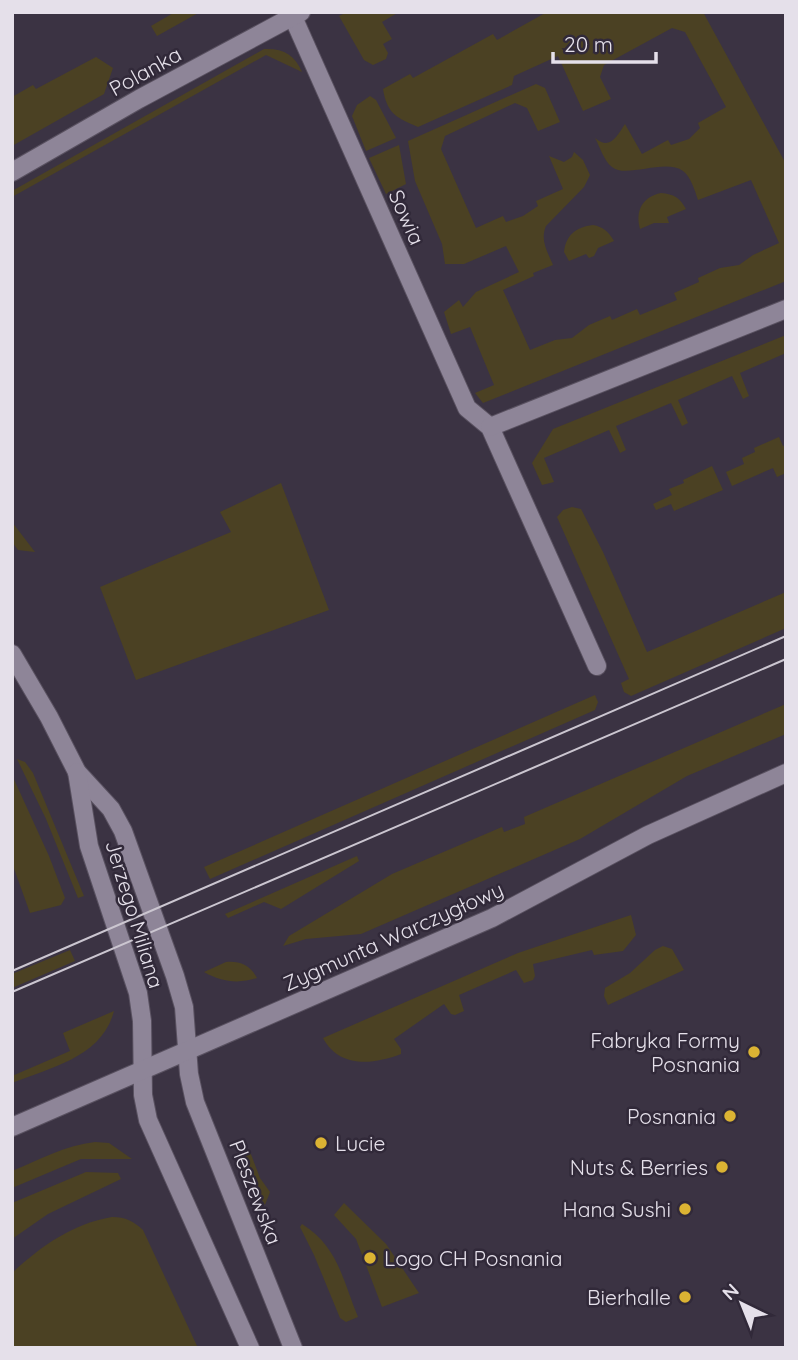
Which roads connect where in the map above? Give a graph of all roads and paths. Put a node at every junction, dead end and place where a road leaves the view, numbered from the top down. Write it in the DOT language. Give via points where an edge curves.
graph roads {
  1 [pos="297,15"];
  2 [pos="12,172"];
  3 [pos="786,309"];
  4 [pos="490,427"];
  5 [pos="12,654"];
  6 [pos="597,666"];
  7 [pos="77,772"];
  8 [pos="786,773"];
  9 [pos="187,1051"];
  10 [pos="142,1071"];
  11 [pos="12,1127"];
  12 [pos="250,1348"];
  13 [pos="293,1348"];
  1 -- 2 [label="street, Polanka"];
  1 -- 4 [label="street, Sowia" via="467,408"];
  3 -- 4 [label="street"];
  4 -- 6 [label="street, Sowia"];
  5 -- 7 [label="street, Jerzego Miliana"];
  7 -- 9 [label="street, Jerzego Miliana" via="111,809 123,831 175,976 184,1007"];
  7 -- 10 [label="street, Jerzego Miliana" via="89,846 138,993"];
  8 -- 9 [label="street, Zygmunta Warczygłowy" via="648,835 492,918"];
  9 -- 10 [label="street, Zygmunta Warczygłowy"];
  9 -- 13 [label="street, Pleszewska" via="195,1102"];
  10 -- 11 [label="street, Zygmunta Warczygłowy"];
  10 -- 12 [label="street" via="148,1120"];
}
